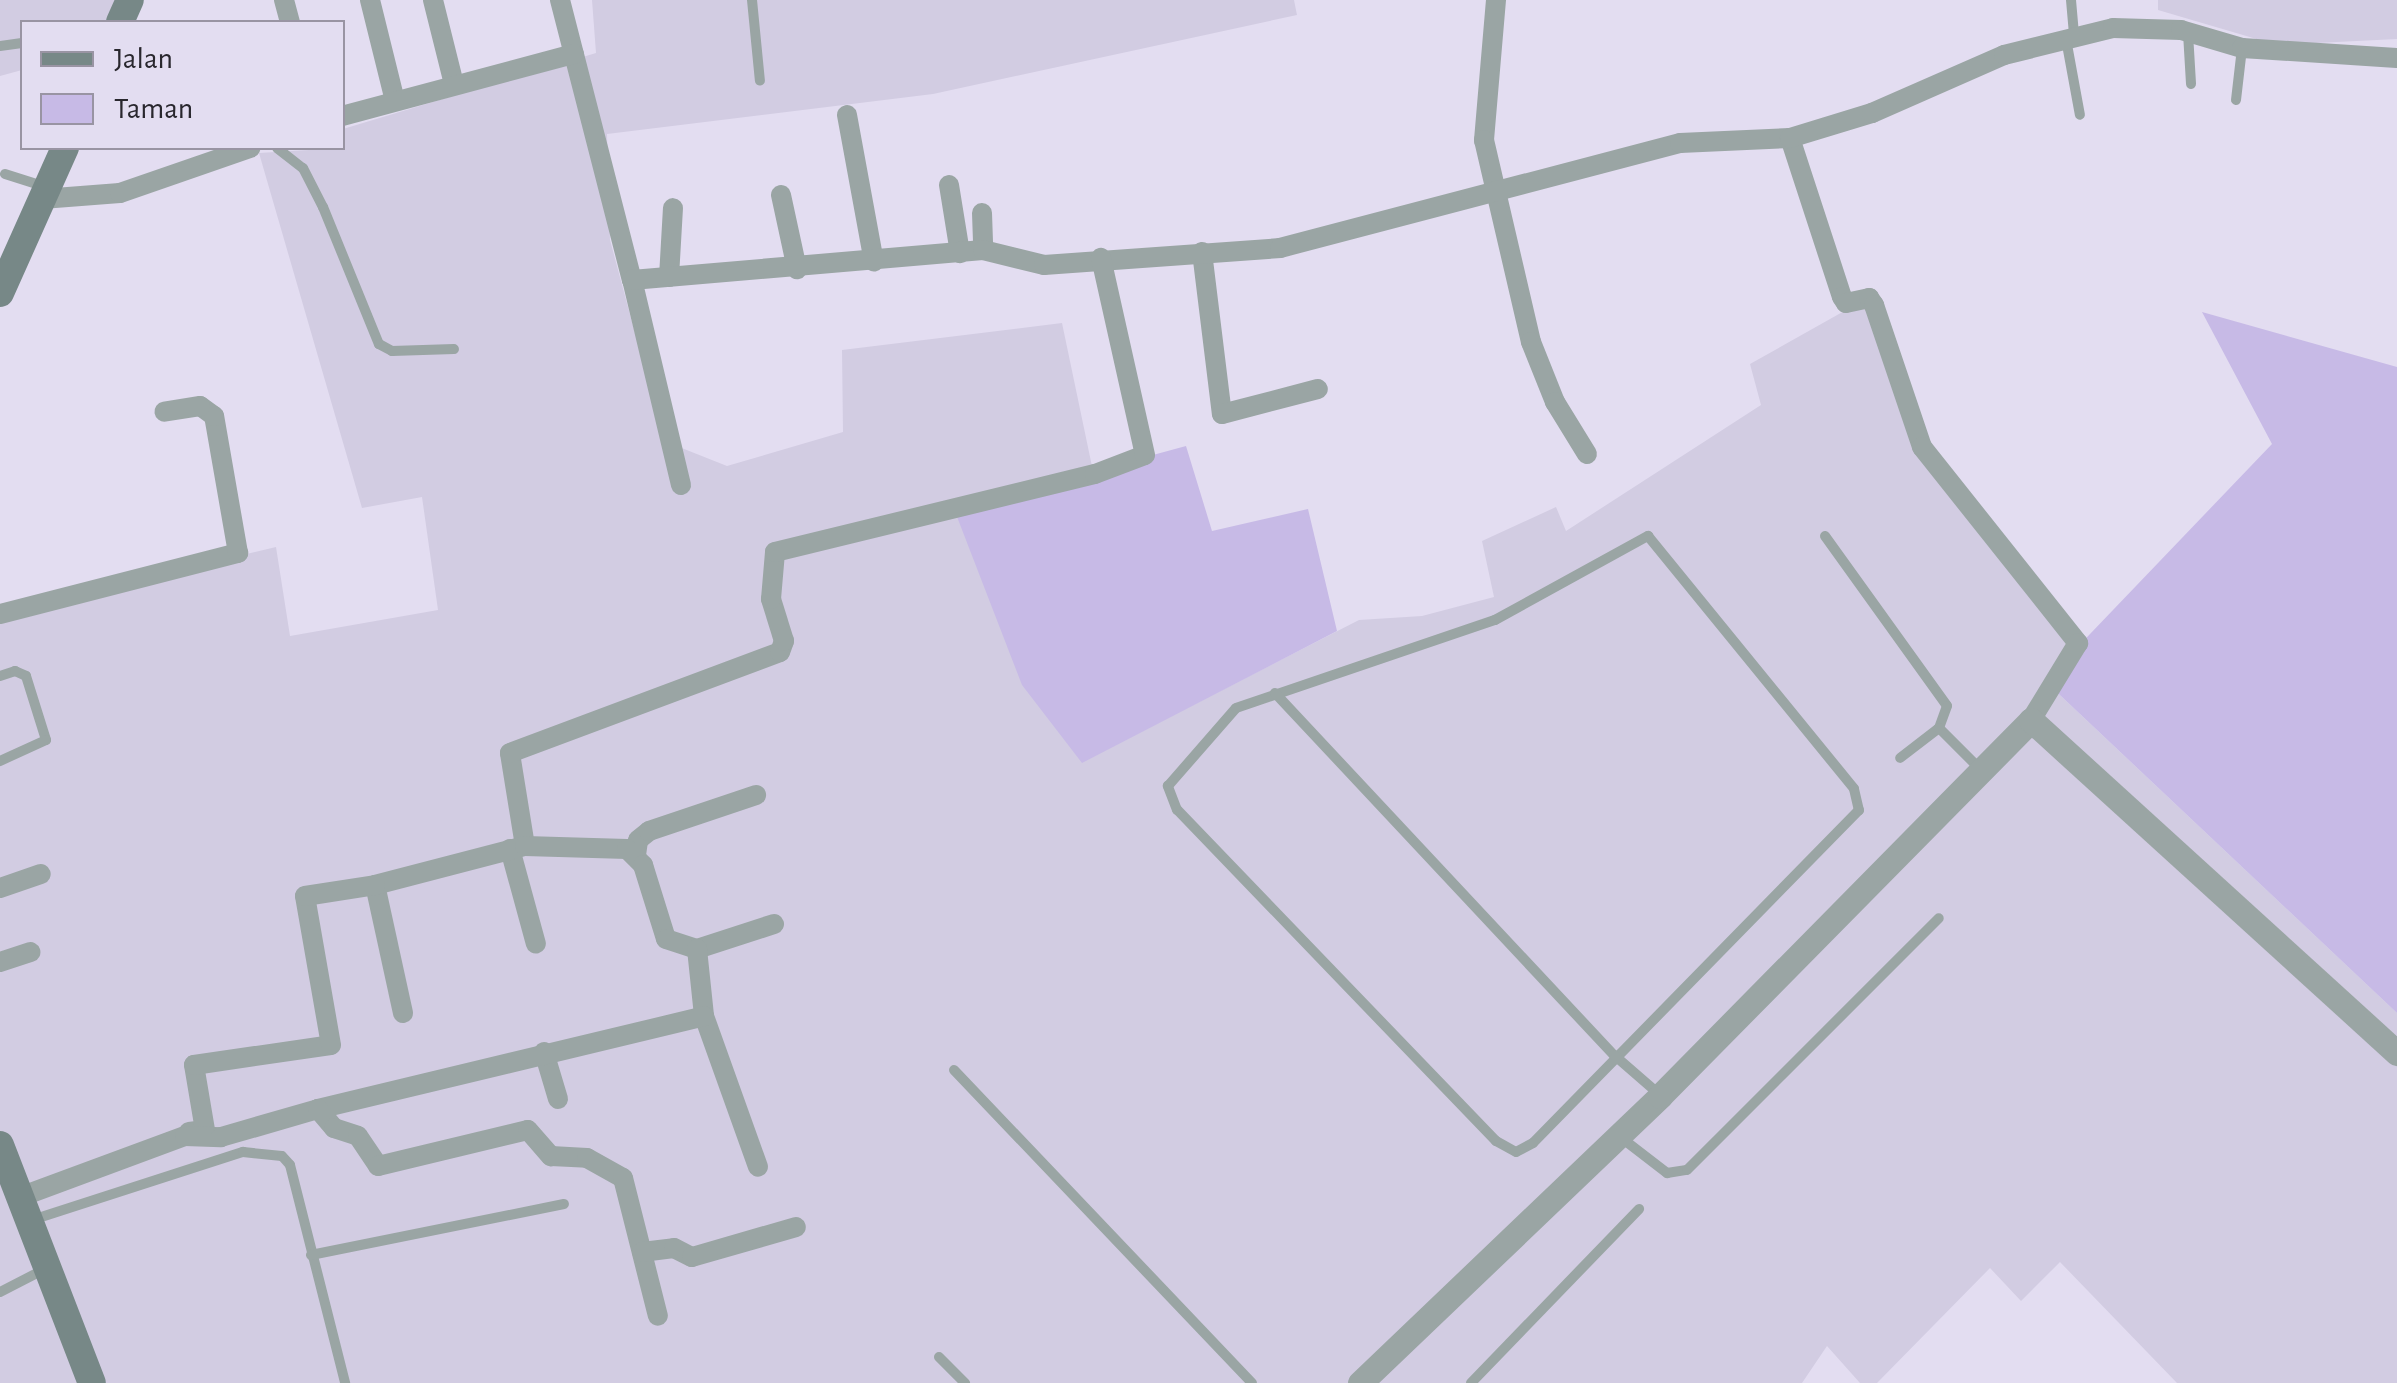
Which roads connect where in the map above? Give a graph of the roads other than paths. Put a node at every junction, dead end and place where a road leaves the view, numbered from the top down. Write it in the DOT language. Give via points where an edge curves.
graph roads {
  1 [pos="370,0"];
  2 [pos="433,0"];
  3 [pos="560,0"];
  4 [pos="752,0"];
  5 [pos="1496,0"];
  6 [pos="2071,0"];
  7 [pos="2188,32"];
  8 [pos="2070,37"];
  9 [pos="2242,48"];
  10 [pos="574,54"];
  11 [pos="2397,58"];
  12 [pos="760,81"];
  13 [pos="454,84"];
  14 [pos="2191,84"];
  15 [pos="2236,100"];
  16 [pos="395,101"];
  17 [pos="2080,114"];
  18 [pos="345,115"];
  19 [pos="847,115"];
  20 [pos="1790,138"];
  21 [pos="63,150"];
  22 [pos="244,150"];
  23 [pos="280,150"];
  24 [pos="4,174"];
  25 [pos="949,185"];
  26 [pos="44,193"];
  27 [pos="1495,193"];
  28 [pos="780,195"];
  29 [pos="673,208"];
  30 [pos="982,213"];
  31 [pos="983,250"];
  32 [pos="1202,252"];
  33 [pos="960,253"];
  34 [pos="1100,258"];
  35 [pos="874,262"];
  36 [pos="797,269"];
  37 [pos="668,277"];
  38 [pos="632,280"];
  39 [pos="0,293"];
  40 [pos="454,349"];
  41 [pos="1318,389"];
  42 [pos="164,412"];
  43 [pos="1587,454"];
  44 [pos="681,485"];
  45 [pos="1825,536"];
  46 [pos="0,614"];
  47 [pos="0,676"];
  48 [pos="1275,693"];
  49 [pos="2031,720"];
  50 [pos="1939,728"];
  51 [pos="1900,758"];
  52 [pos="0,761"];
  53 [pos="1985,773"];
  54 [pos="756,796"];
  55 [pos="517,848"];
  56 [pos="636,855"];
  57 [pos="41,874"];
  58 [pos="375,885"];
  59 [pos="0,888"];
  60 [pos="1940,918"];
  61 [pos="774,924"];
  62 [pos="536,944"];
  63 [pos="697,950"];
  64 [pos="30,952"];
  65 [pos="0,962"];
  66 [pos="403,1014"];
  67 [pos="704,1016"];
  68 [pos="544,1052"];
  69 [pos="2397,1053"];
  70 [pos="1614,1055"];
  71 [pos="954,1070"];
  72 [pos="1660,1096"];
  73 [pos="558,1099"];
  74 [pos="318,1110"];
  75 [pos="1619,1135"];
  76 [pos="0,1146"];
  77 [pos="758,1167"];
  78 [pos="23,1204"];
  79 [pos="564,1204"];
  80 [pos="1639,1209"];
  81 [pos="796,1227"];
  82 [pos="642,1252"];
  83 [pos="311,1255"];
  84 [pos="49,1266"];
  85 [pos="0,1292"];
  86 [pos="658,1316"];
  87 [pos="940,1358"];
  88 [pos="92,1383"];
  89 [pos="345,1383"];
  90 [pos="965,1383"];
  91 [pos="1252,1383"];
  92 [pos="1360,1383"];
  93 [pos="1471,1383"];
  1 -- 16 [label="street"];
  2 -- 13 [label="street"];
  3 -- 10 [label="street"];
  4 -- 12 [label="lane"];
  5 -- 27 [label="street" via="1484,140"];
  6 -- 8 [label="lane"];
  7 -- 8 [label="street" via="2126,28"];
  7 -- 9 [label="street"];
  7 -- 14 [label="lane"];
  8 -- 17 [label="lane"];
  8 -- 20 [label="street"];
  9 -- 11 [label="street"];
  9 -- 15 [label="lane"];
  10 -- 13 [label="street"];
  10 -- 38 [label="street"];
  13 -- 16 [label="street"];
  16 -- 18 [label="street"];
  19 -- 35 [label="street"];
  20 -- 27 [label="street" via="1680,142"];
  20 -- 49 [label="street" via="1842,296 1846,303 1869,298 1874,305 1922,447 2078,643"];
  21 -- 26 [label="main road"];
  22 -- 26 [label="street" via="120,193"];
  23 -- 40 [label="lane" via="303,168 324,207 379,344 392,351"];
  24 -- 26 [label="lane"];
  25 -- 33 [label="street"];
  26 -- 39 [label="main road"];
  27 -- 32 [label="street" via="1280,248"];
  27 -- 43 [label="street" via="1530,342 1554,402"];
  28 -- 36 [label="street"];
  29 -- 37 [label="street"];
  30 -- 31 [label="street"];
  31 -- 33 [label="street"];
  31 -- 34 [label="street" via="1044,265"];
  32 -- 34 [label="street"];
  32 -- 41 [label="street" via="1222,414"];
  33 -- 35 [label="street"];
  34 -- 55 [label="street" via="1145,455 1094,474 782,549 772,559 771,588 784,649 510,753"];
  35 -- 36 [label="street"];
  36 -- 37 [label="street"];
  37 -- 38 [label="street"];
  38 -- 44 [label="street"];
  42 -- 46 [label="street" via="200,406 214,416 238,553"];
  45 -- 50 [label="lane" via="1944,697 1948,713"];
  47 -- 52 [label="lane" via="26,676 46,740"];
  48 -- 70 [label="lane"];
  48 -- 70 [label="lane" via="1236,708 1175,771 1168,786 1177,810 1507,1149 1533,1143"];
  48 -- 70 [label="lane" via="1495,620 1565,587 1628,542 1654,539 1860,803 1854,819"];
  49 -- 53 [label="street"];
  49 -- 69 [label="street"];
  50 -- 51 [label="lane"];
  50 -- 53 [label="lane"];
  53 -- 72 [label="street"];
  54 -- 56 [label="street" via="649,831 638,840"];
  55 -- 56 [label="street" via="603,846"];
  55 -- 58 [label="street"];
  55 -- 62 [label="street"];
  56 -- 63 [label="street" via="666,939"];
  57 -- 59 [label="street"];
  58 -- 66 [label="street"];
  58 -- 78 [label="street" via="305,896 331,1045 194,1066 205,1130"];
  60 -- 75 [label="lane" via="1687,1170 1667,1173"];
  61 -- 63 [label="street"];
  63 -- 67 [label="street"];
  64 -- 65 [label="street"];
  67 -- 68 [label="street"];
  67 -- 77 [label="street"];
  68 -- 73 [label="street"];
  68 -- 74 [label="street"];
  70 -- 72 [label="lane"];
  71 -- 91 [label="lane"];
  72 -- 75 [label="street"];
  74 -- 78 [label="street" via="221,1138 184,1136"];
  74 -- 82 [label="street" via="334,1128 358,1136 378,1166 528,1130 551,1156 588,1158 623,1178"];
  75 -- 92 [label="street"];
  76 -- 78 [label="main road"];
  78 -- 83 [label="lane" via="270,1150 290,1165"];
  78 -- 84 [label="main road"];
  79 -- 83 [label="lane"];
  80 -- 93 [label="lane"];
  81 -- 82 [label="street" via="692,1258 674,1248"];
  82 -- 86 [label="street"];
  83 -- 89 [label="lane"];
  84 -- 85 [label="lane"];
  84 -- 88 [label="main road"];
  87 -- 90 [label="lane"];
}
